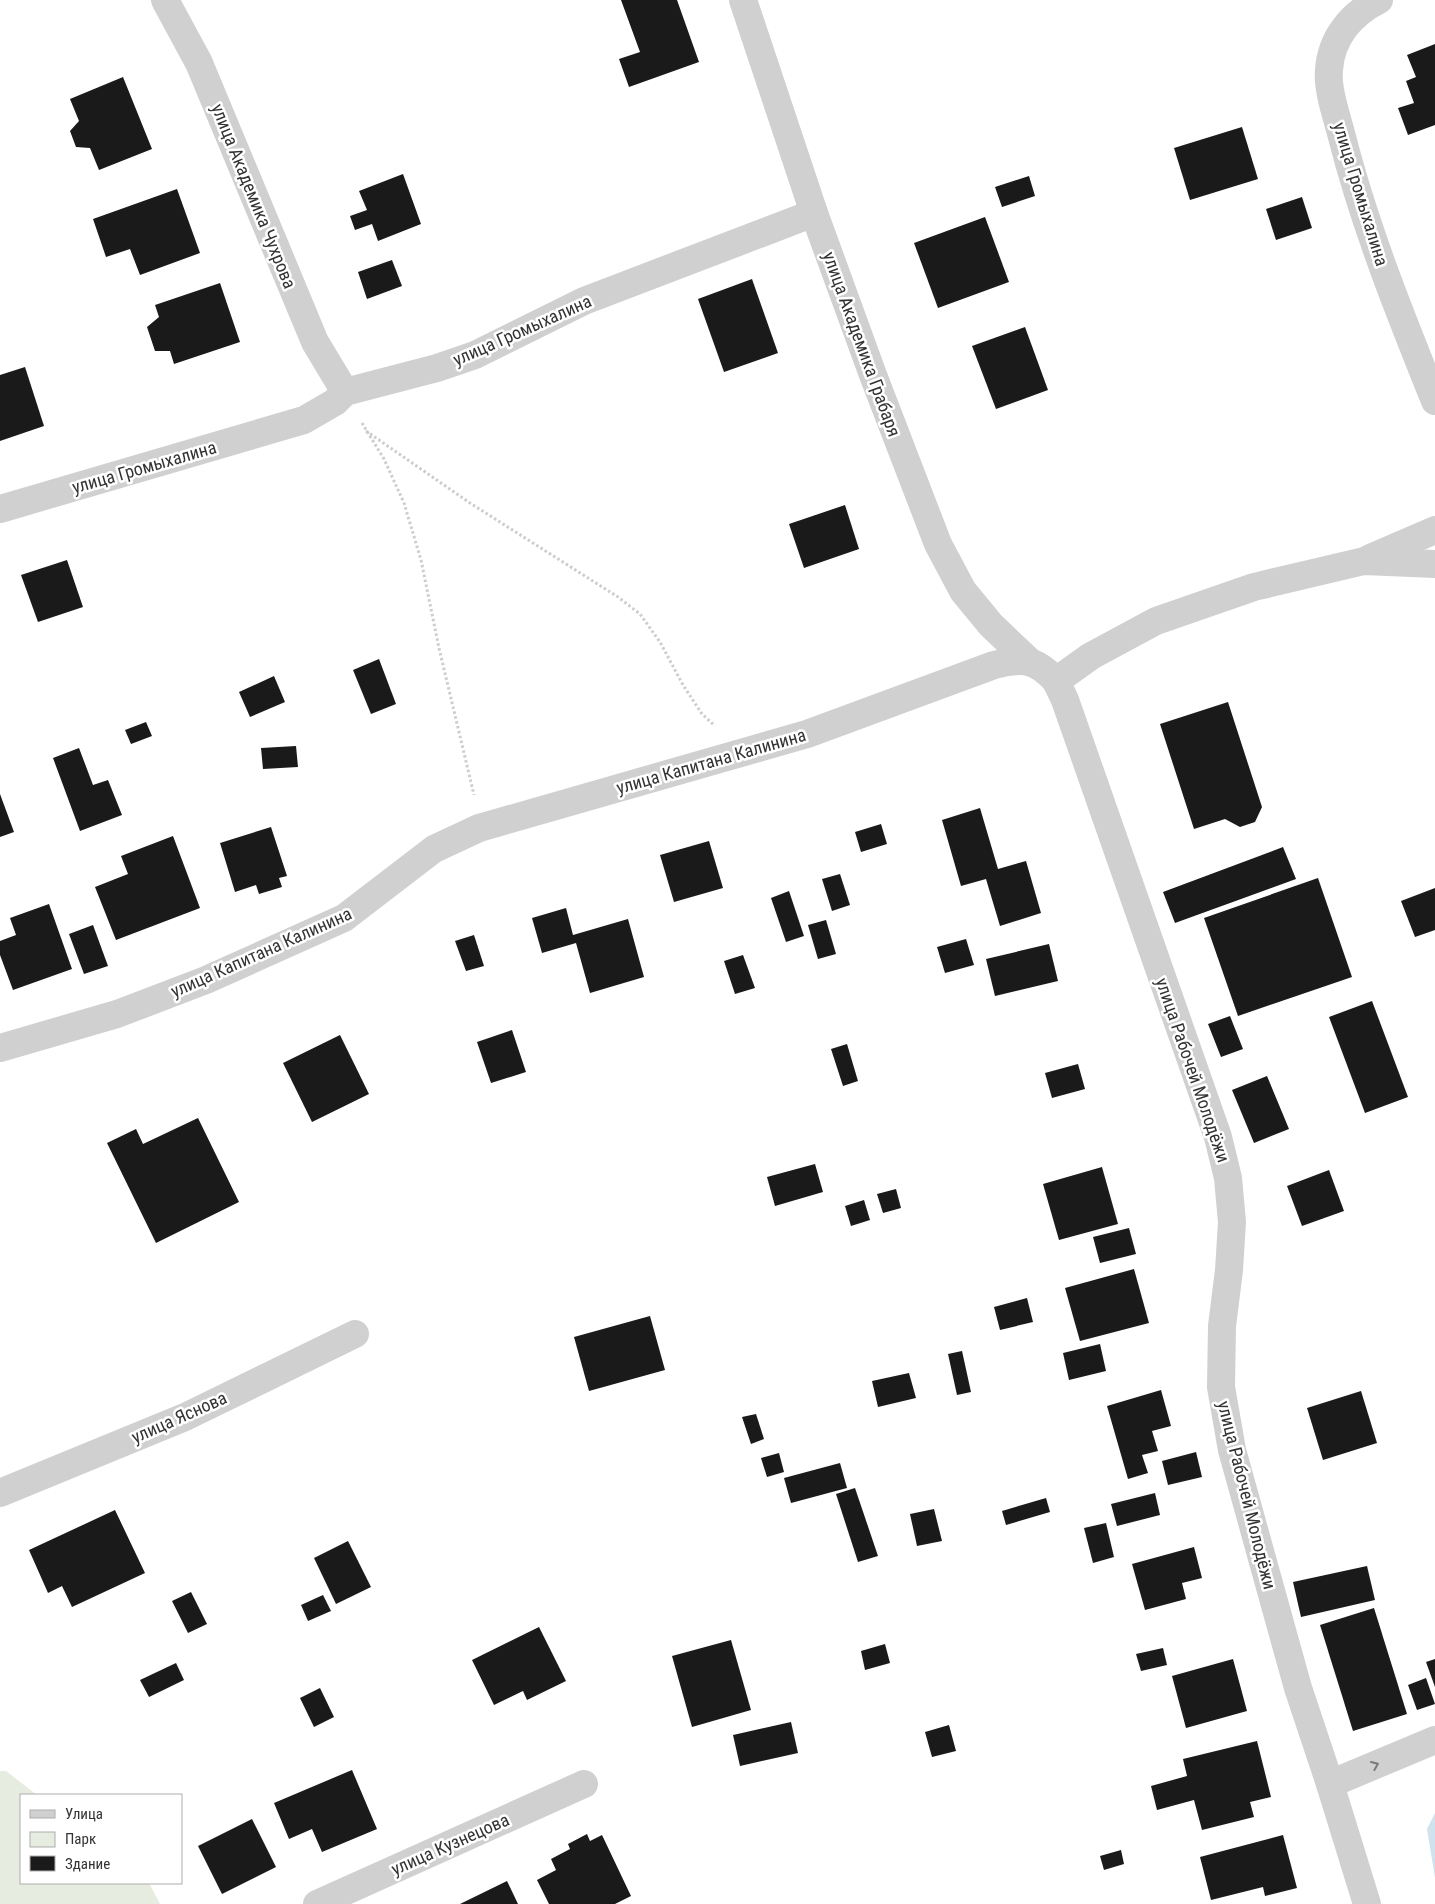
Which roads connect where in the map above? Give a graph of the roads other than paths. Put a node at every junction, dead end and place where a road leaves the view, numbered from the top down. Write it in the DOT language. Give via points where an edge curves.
graph roads {
  1 [pos="165,0"];
  2 [pos="743,0"];
  3 [pos="1379,0"];
  4 [pos="814,213"];
  5 [pos="344,392"];
  6 [pos="1435,400"];
  7 [pos="0,509"];
  8 [pos="1435,530"];
  9 [pos="1364,561"];
  10 [pos="1435,564"];
  11 [pos="1030,662"];
  12 [pos="1056,682"];
  13 [pos="0,1048"];
  14 [pos="355,1334"];
  15 [pos="0,1493"];
  16 [pos="1435,1740"];
  17 [pos="584,1784"];
  18 [pos="1330,1784"];
  19 [pos="317,1904"];
  20 [pos="1368,1904"];
  1 -- 5 [label="street, улица Академика Чухрова" via="199,63 314,342"];
  2 -- 4 [label="street, улица Академика Грабаря"];
  3 -- 6 [label="street, улица Громыхалина" via="1347,23 1333,45 1328,71 1354,186"];
  4 -- 5 [label="street, улица Громыхалина" via="584,301 475,355"];
  4 -- 11 [label="street, улица Академика Грабаря" via="938,544 963,591 991,625"];
  5 -- 7 [label="street, улица Громыхалина" via="304,420"];
  8 -- 9 [label="street"];
  9 -- 10 [label="street"];
  9 -- 12 [label="street" via="1254,586 1156,621 1091,656"];
  11 -- 12 [label="street" via="1044,669"];
  11 -- 13 [label="street, улица Капитана Калинина" via="994,665 807,734 479,828 434,849 344,918 206,980 117,1014"];
  12 -- 18 [label="street, улица Рабочей Молодёжи" via="1218,1137 1228,1178 1232,1222 1222,1326 1221,1387 1232,1450 1298,1688"];
  14 -- 15 [label="street, улица Яснова" via="185,1417"];
  18 -- 16 [label="street, one-way"];
  17 -- 19 [label="street, улица Кузнецова"];
  18 -- 20 [label="street, улица Рабочей Молодёжи"];
}
